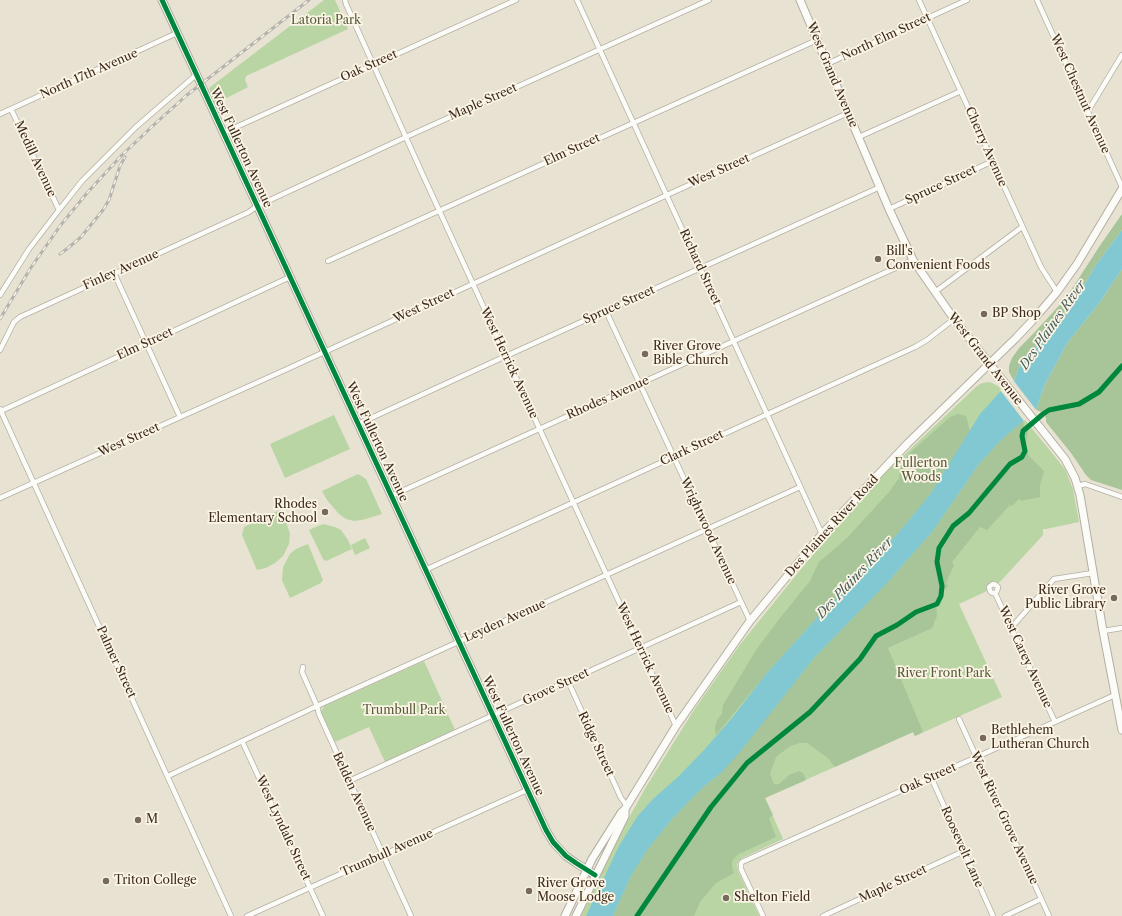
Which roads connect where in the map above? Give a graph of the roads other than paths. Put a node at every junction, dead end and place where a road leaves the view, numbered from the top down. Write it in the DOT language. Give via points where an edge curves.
graph roads {
  1 [pos="162,0"];
  2 [pos="345,0"];
  3 [pos="516,0"];
  4 [pos="577,0"];
  5 [pos="709,0"];
  6 [pos="800,0"];
  7 [pos="919,0"];
  8 [pos="967,0"];
  9 [pos="1037,0"];
  10 [pos="927,18"];
  11 [pos="177,33"];
  12 [pos="817,40"];
  13 [pos="600,49"];
  14 [pos="1122,54"];
  15 [pos="827,64"];
  16 [pos="373,65"];
  17 [pos="196,75"];
  18 [pos="961,91"];
  19 [pos="11,109"];
  20 [pos="1088,111"];
  21 [pos="848,113"];
  22 [pos="0,114"];
  23 [pos="633,122"];
  24 [pos="223,132"];
  25 [pos="406,137"];
  26 [pos="859,137"];
  27 [pos="993,161"];
  28 [pos="880,187"];
  29 [pos="1122,188"];
  30 [pos="666,195"];
  31 [pos="257,206"];
  32 [pos="889,209"];
  33 [pos="58,210"];
  34 [pos="439,211"];
  35 [pos="1022,227"];
  36 [pos="913,260"];
  37 [pos="328,261"];
  38 [pos="700,268"];
  39 [pos="114,273"];
  40 [pos="290,277"];
  41 [pos="473,283"];
  42 [pos="934,292"];
  43 [pos="1057,292"];
  44 [pos="0,293"];
  45 [pos="606,311"];
  46 [pos="954,319"];
  47 [pos="734,342"];
  48 [pos="146,344"];
  49 [pos="0,350"];
  50 [pos="324,351"];
  51 [pos="506,356"];
  52 [pos="989,364"];
  53 [pos="640,384"];
  54 [pos="0,410"];
  55 [pos="767,414"];
  56 [pos="180,417"];
  57 [pos="358,424"];
  58 [pos="540,429"];
  59 [pos="673,457"];
  60 [pos="34,483"];
  61 [pos="1078,486"];
  62 [pos="800,487"];
  63 [pos="391,496"];
  64 [pos="1122,497"];
  65 [pos="0,498"];
  66 [pos="573,502"];
  67 [pos="707,529"];
  68 [pos="822,534"];
  69 [pos="425,570"];
  70 [pos="1093,572"];
  71 [pos="607,575"];
  72 [pos="995,593"];
  73 [pos="741,602"];
  74 [pos="750,621"];
  75 [pos="1011,628"];
  76 [pos="1122,628"];
  77 [pos="1103,631"];
  78 [pos="458,642"];
  79 [pos="640,648"];
  80 [pos="303,667"];
  81 [pos="568,681"];
  82 [pos="1115,695"];
  83 [pos="317,706"];
  84 [pos="1120,706"];
  85 [pos="493,716"];
  86 [pos="959,719"];
  87 [pos="1055,722"];
  88 [pos="676,726"];
  89 [pos="1122,730"];
  90 [pos="242,740"];
  91 [pos="976,757"];
  92 [pos="168,776"];
  93 [pos="931,777"];
  94 [pos="349,781"];
  95 [pos="527,790"];
  96 [pos="626,808"];
  97 [pos="964,851"];
  98 [pos="383,855"];
  99 [pos="587,870"];
  100 [pos="596,875"];
  101 [pos="310,888"];
  102 [pos="1041,899"];
  103 [pos="231,916"];
  104 [pos="247,916"];
  105 [pos="323,916"];
  106 [pos="411,916"];
  107 [pos="565,916"];
  108 [pos="576,916"];
  109 [pos="763,916"];
  110 [pos="823,916"];
  111 [pos="993,916"];
  112 [pos="1006,916"];
  113 [pos="1049,916"];
  1 -- 11 [label="main road, West Fullerton Avenue"];
  2 -- 16 [label="street, West Herrick Avenue"];
  3 -- 16 [label="street, Oak Street"];
  4 -- 13 [label="street, Richard Street"];
  5 -- 13 [label="street, Maple Street"];
  6 -- 12 [label="main road, West Grand Avenue"];
  7 -- 10 [label="street, Cherry Avenue"];
  8 -- 10 [label="street, North Elm Street"];
  9 -- 20 [label="street, West Chestnut Avenue"];
  10 -- 15 [label="street, North Elm Street"];
  10 -- 18 [label="street, Cherry Avenue"];
  11 -- 17 [label="main road, West Fullerton Avenue"];
  11 -- 19 [label="street, North 17th Avenue"];
  12 -- 15 [label="main road, West Grand Avenue"];
  12 -- 23 [label="street, Elm Street"];
  13 -- 23 [label="street, Richard Street"];
  13 -- 25 [label="street, Maple Street"];
  14 -- 20 [label="street"];
  15 -- 21 [label="main road, West Grand Avenue"];
  16 -- 24 [label="street, Oak Street"];
  16 -- 25 [label="street, West Herrick Avenue"];
  17 -- 24 [label="main road, West Fullerton Avenue"];
  17 -- 33 [label="street" via="136,127 82,181"];
  18 -- 26 [label="street"];
  18 -- 27 [label="street, Cherry Avenue"];
  19 -- 22 [label="street, North 17th Avenue"];
  19 -- 33 [label="street, Medill Avenue"];
  20 -- 29 [label="street, West Chestnut Avenue"];
  21 -- 26 [label="main road, West Grand Avenue"];
  21 -- 30 [label="street, West Street"];
  23 -- 30 [label="street, Richard Street"];
  23 -- 34 [label="street, Elm Street"];
  24 -- 31 [label="main road, West Fullerton Avenue"];
  25 -- 31 [label="street, Maple Street"];
  25 -- 34 [label="street, West Herrick Avenue"];
  26 -- 28 [label="main road, West Grand Avenue"];
  27 -- 32 [label="street, Spruce Street"];
  27 -- 35 [label="street, Cherry Avenue"];
  28 -- 32 [label="main road, West Grand Avenue"];
  28 -- 38 [label="street, Spruce Street"];
  29 -- 43 [label="main road, Des Plaines River Road" via="1077,264"];
  30 -- 38 [label="street, Richard Street"];
  30 -- 41 [label="street, West Street"];
  31 -- 39 [label="street, Finley Avenue" via="249,212"];
  31 -- 40 [label="main road, West Fullerton Avenue"];
  32 -- 36 [label="main road, West Grand Avenue"];
  33 -- 44 [label="street"];
  34 -- 37 [label="street, Elm Street"];
  34 -- 41 [label="street, West Herrick Avenue"];
  35 -- 42 [label="street"];
  35 -- 43 [label="street, Cherry Avenue" via="1041,267"];
  36 -- 42 [label="main road, West Grand Avenue"];
  36 -- 47 [label="street, Rhodes Avenue"];
  38 -- 45 [label="street, Spruce Street"];
  38 -- 47 [label="street, Richard Street"];
  39 -- 48 [label="street"];
  39 -- 49 [label="street, Finley Avenue" via="18,318"];
  40 -- 48 [label="street, Elm Street"];
  40 -- 50 [label="main road, West Fullerton Avenue"];
  41 -- 50 [label="street, West Street"];
  41 -- 51 [label="street, West Herrick Avenue"];
  42 -- 46 [label="main road, West Grand Avenue"];
  43 -- 52 [label="main road, Des Plaines River Road"];
  45 -- 51 [label="street, Spruce Street"];
  45 -- 53 [label="street, Wrightwood Avenue"];
  46 -- 52 [label="main road, West Grand Avenue"];
  46 -- 55 [label="street, Clark Street" via="915,347"];
  47 -- 53 [label="street, Rhodes Avenue"];
  47 -- 55 [label="street, Richard Street"];
  48 -- 54 [label="street, Elm Street"];
  48 -- 56 [label="street"];
  50 -- 56 [label="street, West Street"];
  50 -- 57 [label="main road, West Fullerton Avenue"];
  51 -- 57 [label="street, Spruce Street"];
  51 -- 58 [label="street, West Herrick Avenue"];
  52 -- 61 [label="main road, West Grand Avenue" via="1064,459"];
  52 -- 68 [label="main road, Des Plaines River Road" via="908,443"];
  53 -- 58 [label="street, Rhodes Avenue"];
  53 -- 59 [label="street, Wrightwood Avenue"];
  54 -- 60 [label="street, Palmer Street"];
  55 -- 59 [label="street, Clark Street"];
  55 -- 62 [label="street, Richard Street"];
  56 -- 60 [label="street, West Street"];
  57 -- 63 [label="main road, West Fullerton Avenue"];
  58 -- 63 [label="street, Rhodes Avenue"];
  58 -- 66 [label="street, West Herrick Avenue"];
  59 -- 66 [label="street, Clark Street"];
  59 -- 67 [label="street, Wrightwood Avenue"];
  60 -- 65 [label="street, West Street"];
  60 -- 92 [label="street, Palmer Street"];
  61 -- 64 [label="street" via="1085,484"];
  61 -- 70 [label="main road, West Grand Avenue"];
  62 -- 67 [label="street, Leyden Avenue"];
  62 -- 68 [label="street, Richard Street"];
  63 -- 69 [label="main road, West Fullerton Avenue"];
  66 -- 69 [label="street, Clark Street"];
  66 -- 71 [label="street, West Herrick Avenue"];
  67 -- 71 [label="street, Leyden Avenue"];
  67 -- 73 [label="street, Wrightwood Avenue"];
  68 -- 74 [label="main road, Des Plaines River Road"];
  69 -- 78 [label="main road, West Fullerton Avenue"];
  70 -- 75 [label="street" via="1054,579"];
  70 -- 77 [label="main road, West Grand Avenue"];
  71 -- 78 [label="street, Leyden Avenue"];
  71 -- 79 [label="street, West Herrick Avenue"];
  72 -- 75 [label="street, West Carey Avenue"];
  73 -- 74 [label="street, Wrightwood Avenue"];
  73 -- 79 [label="street, Grove Street"];
  74 -- 88 [label="main road, Des Plaines River Road"];
  75 -- 87 [label="street, West Carey Avenue"];
  76 -- 77 [label="street"];
  77 -- 82 [label="main road, West Grand Avenue"];
  78 -- 83 [label="street, Leyden Avenue"];
  78 -- 85 [label="main road, West Fullerton Avenue"];
  79 -- 81 [label="street, Grove Street"];
  79 -- 88 [label="street, West Herrick Avenue"];
  80 -- 83 [label="street, Belden Avenue" via="302,672"];
  81 -- 85 [label="street, Grove Street"];
  81 -- 96 [label="street, Ridge Street"];
  82 -- 84 [label="main road, West Grand Avenue"];
  82 -- 87 [label="street, Oak Street"];
  83 -- 90 [label="street, Leyden Avenue"];
  83 -- 94 [label="street, Belden Avenue" via="318,714"];
  84 -- 89 [label="main road, West Grand Avenue"];
  85 -- 94 [label="street, Grove Street"];
  85 -- 95 [label="main road, West Fullerton Avenue"];
  86 -- 91 [label="street, West River Grove Avenue"];
  87 -- 91 [label="street, Oak Street"];
  88 -- 96 [label="main road, Des Plaines River Road"];
  90 -- 92 [label="street, Leyden Avenue"];
  90 -- 101 [label="street, West Lyndale Street"];
  91 -- 93 [label="street, Oak Street"];
  91 -- 102 [label="street, West River Grove Avenue"];
  92 -- 103 [label="street, Palmer Street"];
  93 -- 97 [label="street, Roosevelt Lane"];
  93 -- 109 [label="street, Oak Street" via="743,862 742,872"];
  94 -- 98 [label="street, Belden Avenue"];
  95 -- 98 [label="street, Trumbull Avenue"];
  95 -- 99 [label="main road, West Fullerton Avenue" via="553,842 566,856"];
  96 -- 99 [label="main road, Des Plaines River Road" via="621,812"];
  96 -- 100 [label="main road, Des Plaines River Road" via="625,816"];
  97 -- 110 [label="street, Maple Street"];
  97 -- 111 [label="street, Roosevelt Lane"];
  98 -- 101 [label="street, Trumbull Avenue"];
  98 -- 106 [label="street, Belden Avenue"];
  99 -- 100 [label="main road, West Fullerton Avenue"];
  99 -- 107 [label="main road, Des Plaines River Road"];
  100 -- 108 [label="main road, Des Plaines River Road"];
  101 -- 104 [label="street, Trumbull Avenue"];
  101 -- 105 [label="street, West Lyndale Street"];
  102 -- 112 [label="street"];
  102 -- 113 [label="street, West River Grove Avenue"];
}
